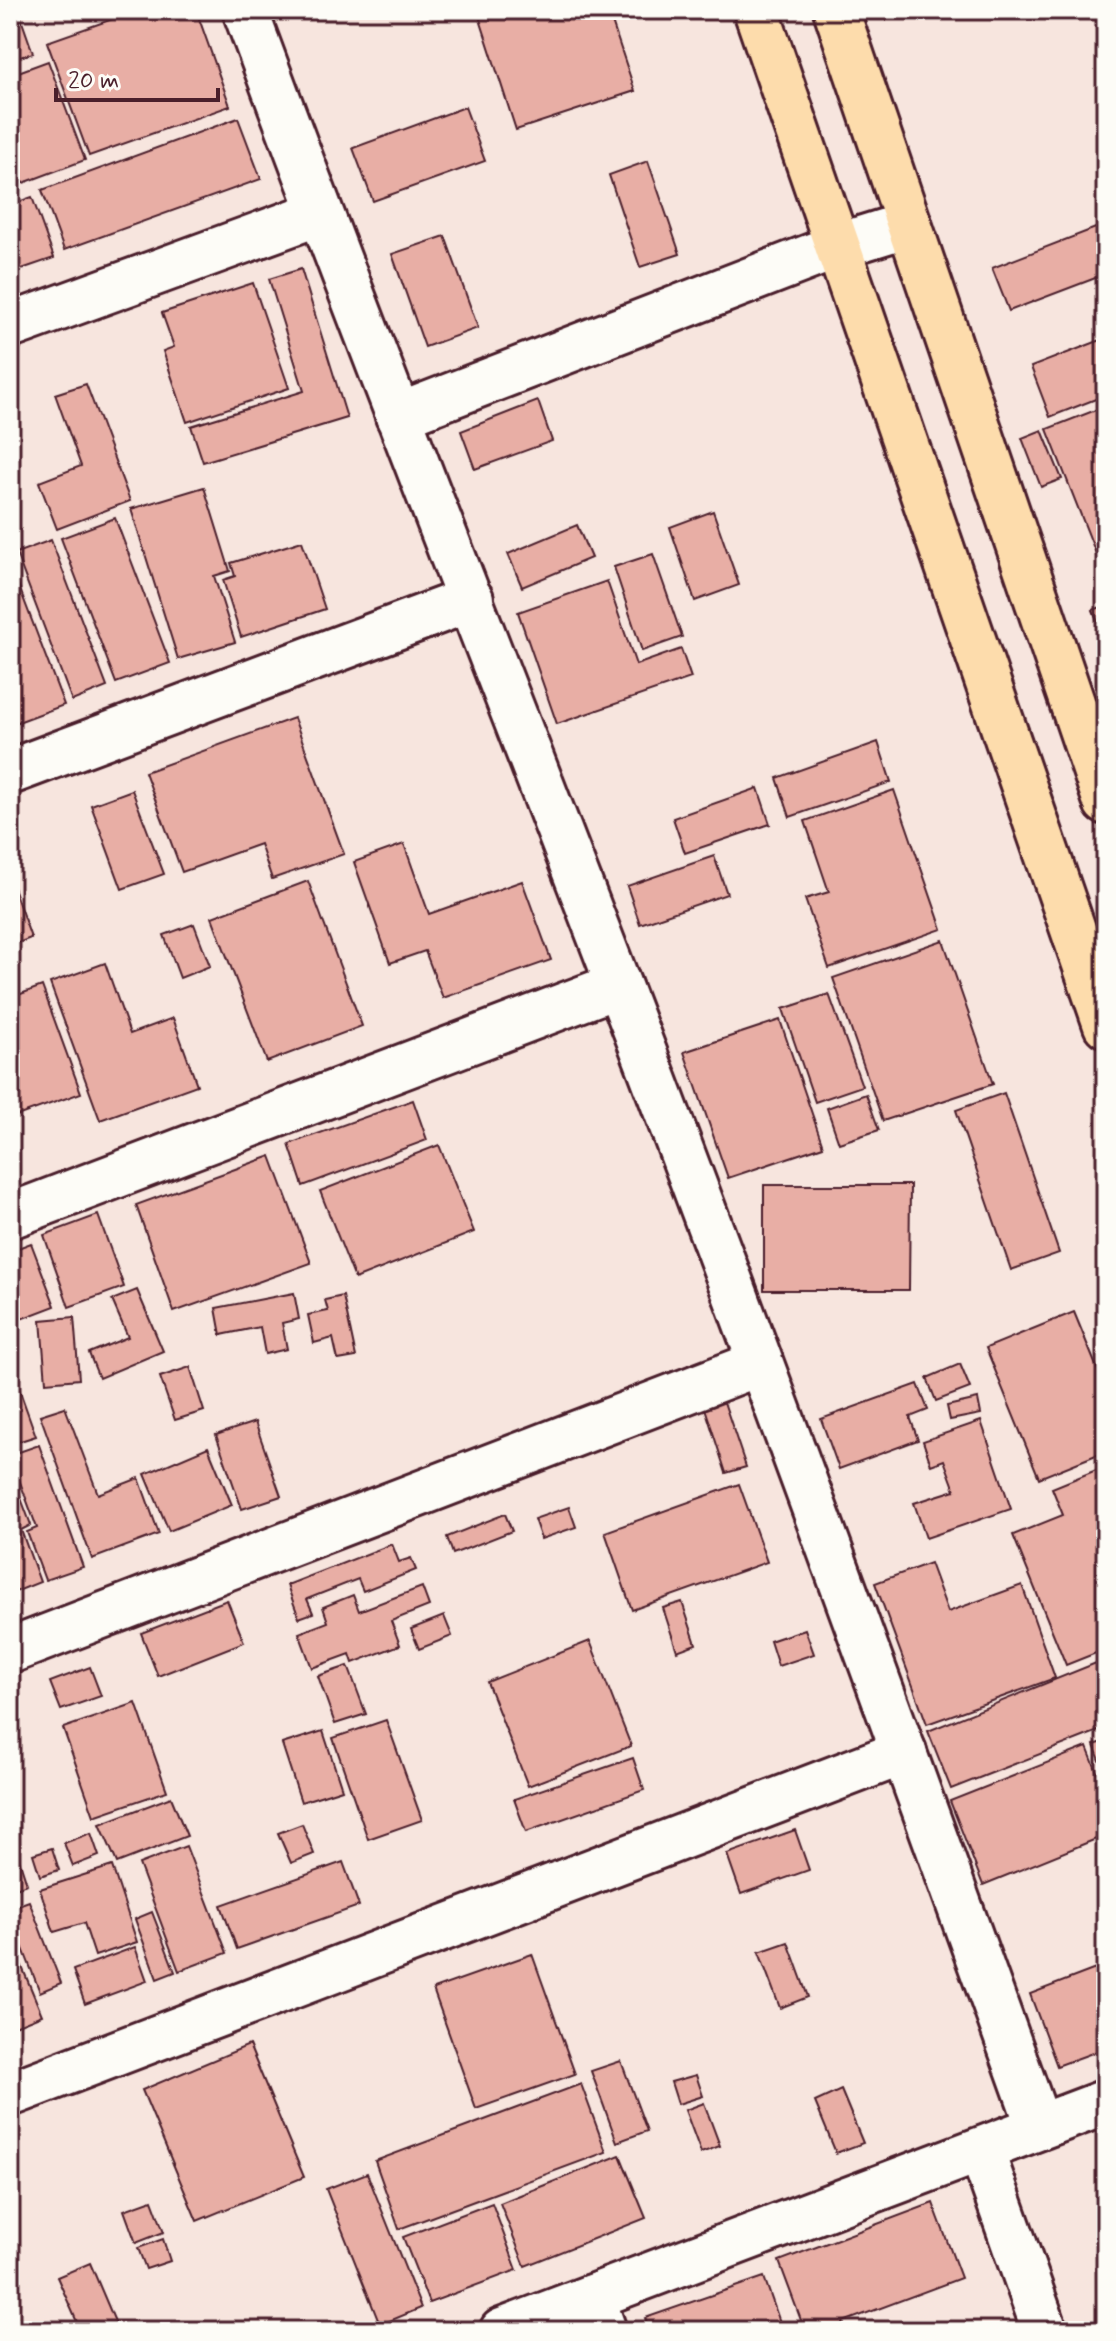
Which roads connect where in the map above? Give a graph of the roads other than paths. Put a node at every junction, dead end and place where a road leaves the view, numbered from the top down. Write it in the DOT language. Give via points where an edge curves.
graph roads {
  1 [pos="245,10"];
  2 [pos="756,10"];
  3 [pos="836,10"];
  4 [pos="319,213"];
  5 [pos="909,224"];
  6 [pos="838,246"];
  7 [pos="10,326"];
  8 [pos="398,416"];
  9 [pos="471,599"];
  10 [pos="10,772"];
  11 [pos="1106,802"];
  12 [pos="1094,953"];
  13 [pos="618,985"];
  14 [pos="1106,1025"];
  15 [pos="10,1216"];
  16 [pos="760,1363"];
  17 [pos="10,1651"];
  18 [pos="904,1752"];
  19 [pos="10,2094"];
  20 [pos="1106,2102"];
  21 [pos="1039,2127"];
  22 [pos="981,2150"];
  23 [pos="598,2314"];
  24 [pos="502,2331"];
  25 [pos="1045,2331"];
  1 -- 4 [label="street"];
  2 -- 6 [label="highway"];
  3 -- 5 [label="highway"];
  4 -- 7 [label="street"];
  4 -- 8 [label="street"];
  5 -- 6 [label="street"];
  5 -- 11 [label="highway"];
  6 -- 8 [label="street"];
  6 -- 12 [label="highway"];
  8 -- 9 [label="street"];
  9 -- 10 [label="street"];
  9 -- 13 [label="street"];
  12 -- 14 [label="highway"];
  13 -- 15 [label="street"];
  13 -- 16 [label="street"];
  16 -- 17 [label="street"];
  16 -- 18 [label="street"];
  18 -- 19 [label="street"];
  18 -- 21 [label="street"];
  20 -- 21 [label="street"];
  21 -- 22 [label="street"];
  22 -- 23 [label="street"];
  22 -- 25 [label="street"];
  23 -- 24 [label="street"];
}
